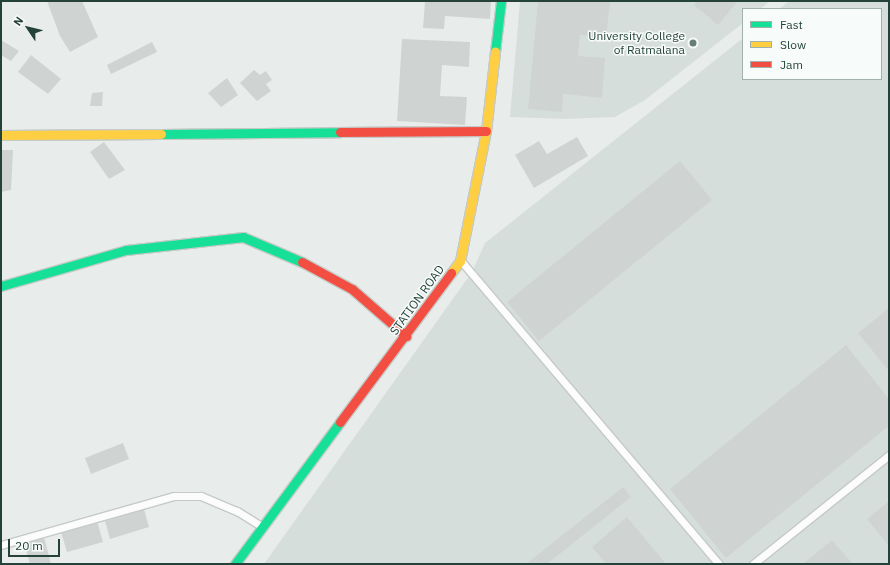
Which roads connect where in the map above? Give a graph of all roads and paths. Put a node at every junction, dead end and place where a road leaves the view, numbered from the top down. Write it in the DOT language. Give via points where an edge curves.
graph roads {
  1 [pos="501,1"];
  2 [pos="486,131"];
  3 [pos="1,135"];
  4 [pos="460,261"];
  5 [pos="1,286"];
  6 [pos="406,336"];
  7 [pos="889,455"];
  8 [pos="263,528"];
  9 [pos="1,544"];
  10 [pos="235,564"];
  11 [pos="719,564"];
  12 [pos="753,564"];
  1 -- 2 [label="street, STATION ROAD"];
  2 -- 3 [label="street"];
  2 -- 4 [label="street, STATION ROAD"];
  4 -- 6 [label="street, STATION ROAD"];
  4 -- 11 [label="lane"];
  5 -- 6 [label="street" via="126,250 243,238 295,258 352,289"];
  6 -- 8 [label="street, STATION ROAD"];
  7 -- 12 [label="lane"];
  8 -- 9 [label="lane" via="237,511 201,496 174,496"];
  8 -- 10 [label="street, STATION ROAD"];
}
